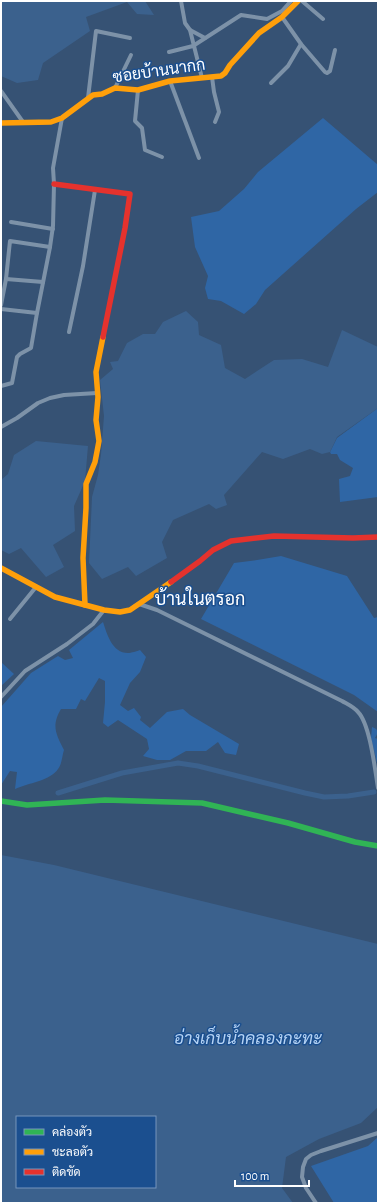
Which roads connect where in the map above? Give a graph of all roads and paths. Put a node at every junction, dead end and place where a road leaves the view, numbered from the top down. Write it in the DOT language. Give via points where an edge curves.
graph roads {
  1 [pos="181,1"];
  2 [pos="290,1"];
  3 [pos="298,1"];
  4 [pos="302,1"];
  5 [pos="282,17"];
  6 [pos="323,19"];
  7 [pos="190,30"];
  8 [pos="130,38"];
  9 [pos="205,38"];
  10 [pos="301,44"];
  11 [pos="193,46"];
  12 [pos="335,50"];
  13 [pos="169,52"];
  14 [pos="130,54"];
  15 [pos="212,77"];
  16 [pos="202,78"];
  17 [pos="170,81"];
  18 [pos="271,83"];
  19 [pos="114,88"];
  20 [pos="138,90"];
  21 [pos="1,91"];
  22 [pos="88,98"];
  23 [pos="62,118"];
  24 [pos="23,122"];
  25 [pos="215,122"];
  26 [pos="1,123"];
  27 [pos="162,157"];
  28 [pos="199,158"];
  29 [pos="54,184"];
  30 [pos="95,190"];
  31 [pos="11,222"];
  32 [pos="53,229"];
  33 [pos="50,247"];
  34 [pos="1,264"];
  35 [pos="7,266"];
  36 [pos="6,279"];
  37 [pos="43,282"];
  38 [pos="2,296"];
  39 [pos="1,305"];
  40 [pos="1,308"];
  41 [pos="37,313"];
  42 [pos="69,332"];
  43 [pos="1,386"];
  44 [pos="97,393"];
  45 [pos="1,427"];
  46 [pos="378,537"];
  47 [pos="1,568"];
  48 [pos="36,587"];
  49 [pos="139,604"];
  50 [pos="85,605"];
  51 [pos="104,610"];
  52 [pos="10,620"];
  53 [pos="1,697"];
  54 [pos="378,788"];
  55 [pos="1,800"];
  56 [pos="378,846"];
  57 [pos="378,1133"];
  58 [pos="316,1203"];
  1 -- 7 [label="street"];
  2 -- 9 [label="street" via="282,11 266,19 242,15"];
  3 -- 5 [label="street, ซอยบ้านนากก"];
  4 -- 6 [label="street"];
  5 -- 10 [label="street"];
  5 -- 15 [label="street, ซอยบ้านนากก" via="258,33 225,73"];
  7 -- 9 [label="street"];
  7 -- 11 [label="street"];
  8 -- 22 [label="street" via="96,32"];
  9 -- 11 [label="street"];
  10 -- 12 [label="street" via="327,73 330,71"];
  10 -- 18 [label="street" via="288,66"];
  11 -- 13 [label="street"];
  11 -- 16 [label="street"];
  14 -- 19 [label="street"];
  15 -- 16 [label="street, ซอยบ้านนากก"];
  15 -- 25 [label="street" via="219,112"];
  16 -- 17 [label="street, ซอยบ้านนากก"];
  17 -- 20 [label="street, ซอยบ้านนากก"];
  17 -- 28 [label="street"];
  19 -- 20 [label="street, ซอยบ้านนากก"];
  19 -- 22 [label="street, ซอยบ้านนากก"];
  20 -- 27 [label="street" via="135,121 142,128 145,150"];
  21 -- 24 [label="street"];
  22 -- 23 [label="street, ซอยบ้านนากก"];
  23 -- 24 [label="street, ซอยบ้านนากก" via="51,122"];
  23 -- 29 [label="street" via="53,168"];
  24 -- 26 [label="street, ซอยบ้านนากก"];
  29 -- 30 [label="street"];
  29 -- 32 [label="street"];
  30 -- 42 [label="street"];
  30 -- 44 [label="street" via="130,194 96,372"];
  31 -- 32 [label="street"];
  32 -- 33 [label="street"];
  33 -- 35 [label="street" via="10,241"];
  33 -- 37 [label="street"];
  34 -- 35 [label="street"];
  35 -- 36 [label="street"];
  36 -- 37 [label="street"];
  36 -- 38 [label="street"];
  37 -- 41 [label="street"];
  38 -- 39 [label="street"];
  40 -- 41 [label="street"];
  41 -- 43 [label="street" via="32,348 17,356 12,383"];
  44 -- 45 [label="street" via="50,398"];
  44 -- 50 [label="street" via="96,420 99,441 95,462 86,484 83,558"];
  46 -- 49 [label="street" via="274,536 231,541 213,550"];
  47 -- 48 [label="street"];
  48 -- 50 [label="street" via="55,597"];
  48 -- 52 [label="street"];
  49 -- 51 [label="street" via="130,610 120,612"];
  49 -- 54 [label="street" via="314,687 357,711 366,725"];
  50 -- 51 [label="street"];
  51 -- 53 [label="street" via="93,624 25,671"];
  55 -- 56 [label="street" via="27,805 105,800 202,803"];
  57 -- 58 [label="street" via="321,1151 306,1159 302,1177"];
}
